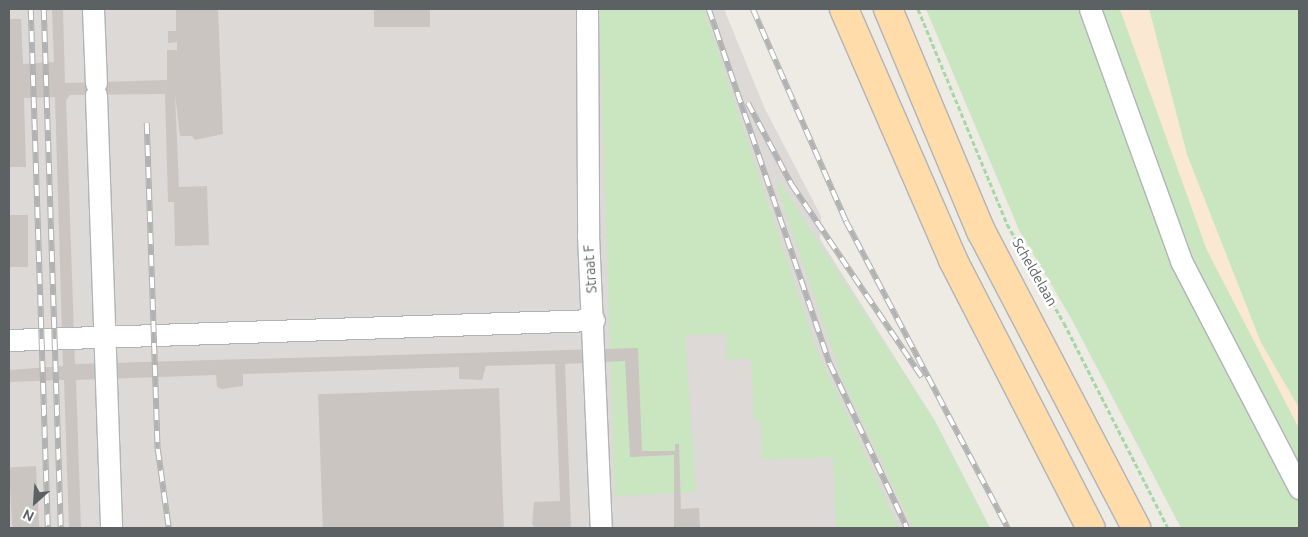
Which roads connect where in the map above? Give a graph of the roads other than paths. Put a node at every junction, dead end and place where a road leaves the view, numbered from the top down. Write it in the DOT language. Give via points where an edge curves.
graph roads {
  1 [pos="93,9"];
  2 [pos="587,9"];
  3 [pos="844,9"];
  4 [pos="888,9"];
  5 [pos="1090,9"];
  6 [pos="594,320"];
  7 [pos="105,336"];
  8 [pos="9,340"];
  9 [pos="1299,488"];
  10 [pos="111,528"];
  11 [pos="601,528"];
  12 [pos="1091,528"];
  13 [pos="1136,528"];
  1 -- 7 [label="lane"];
  2 -- 6 [label="lane, Straat F" via="588,235"];
  3 -- 12 [label="main road" via="953,260"];
  4 -- 13 [label="main road, Scheldelaan" via="981,231"];
  5 -- 9 [label="lane" via="1181,261"];
  6 -- 7 [label="lane"];
  6 -- 11 [label="lane, Straat F"];
  7 -- 8 [label="lane"];
  7 -- 10 [label="lane"];
}
